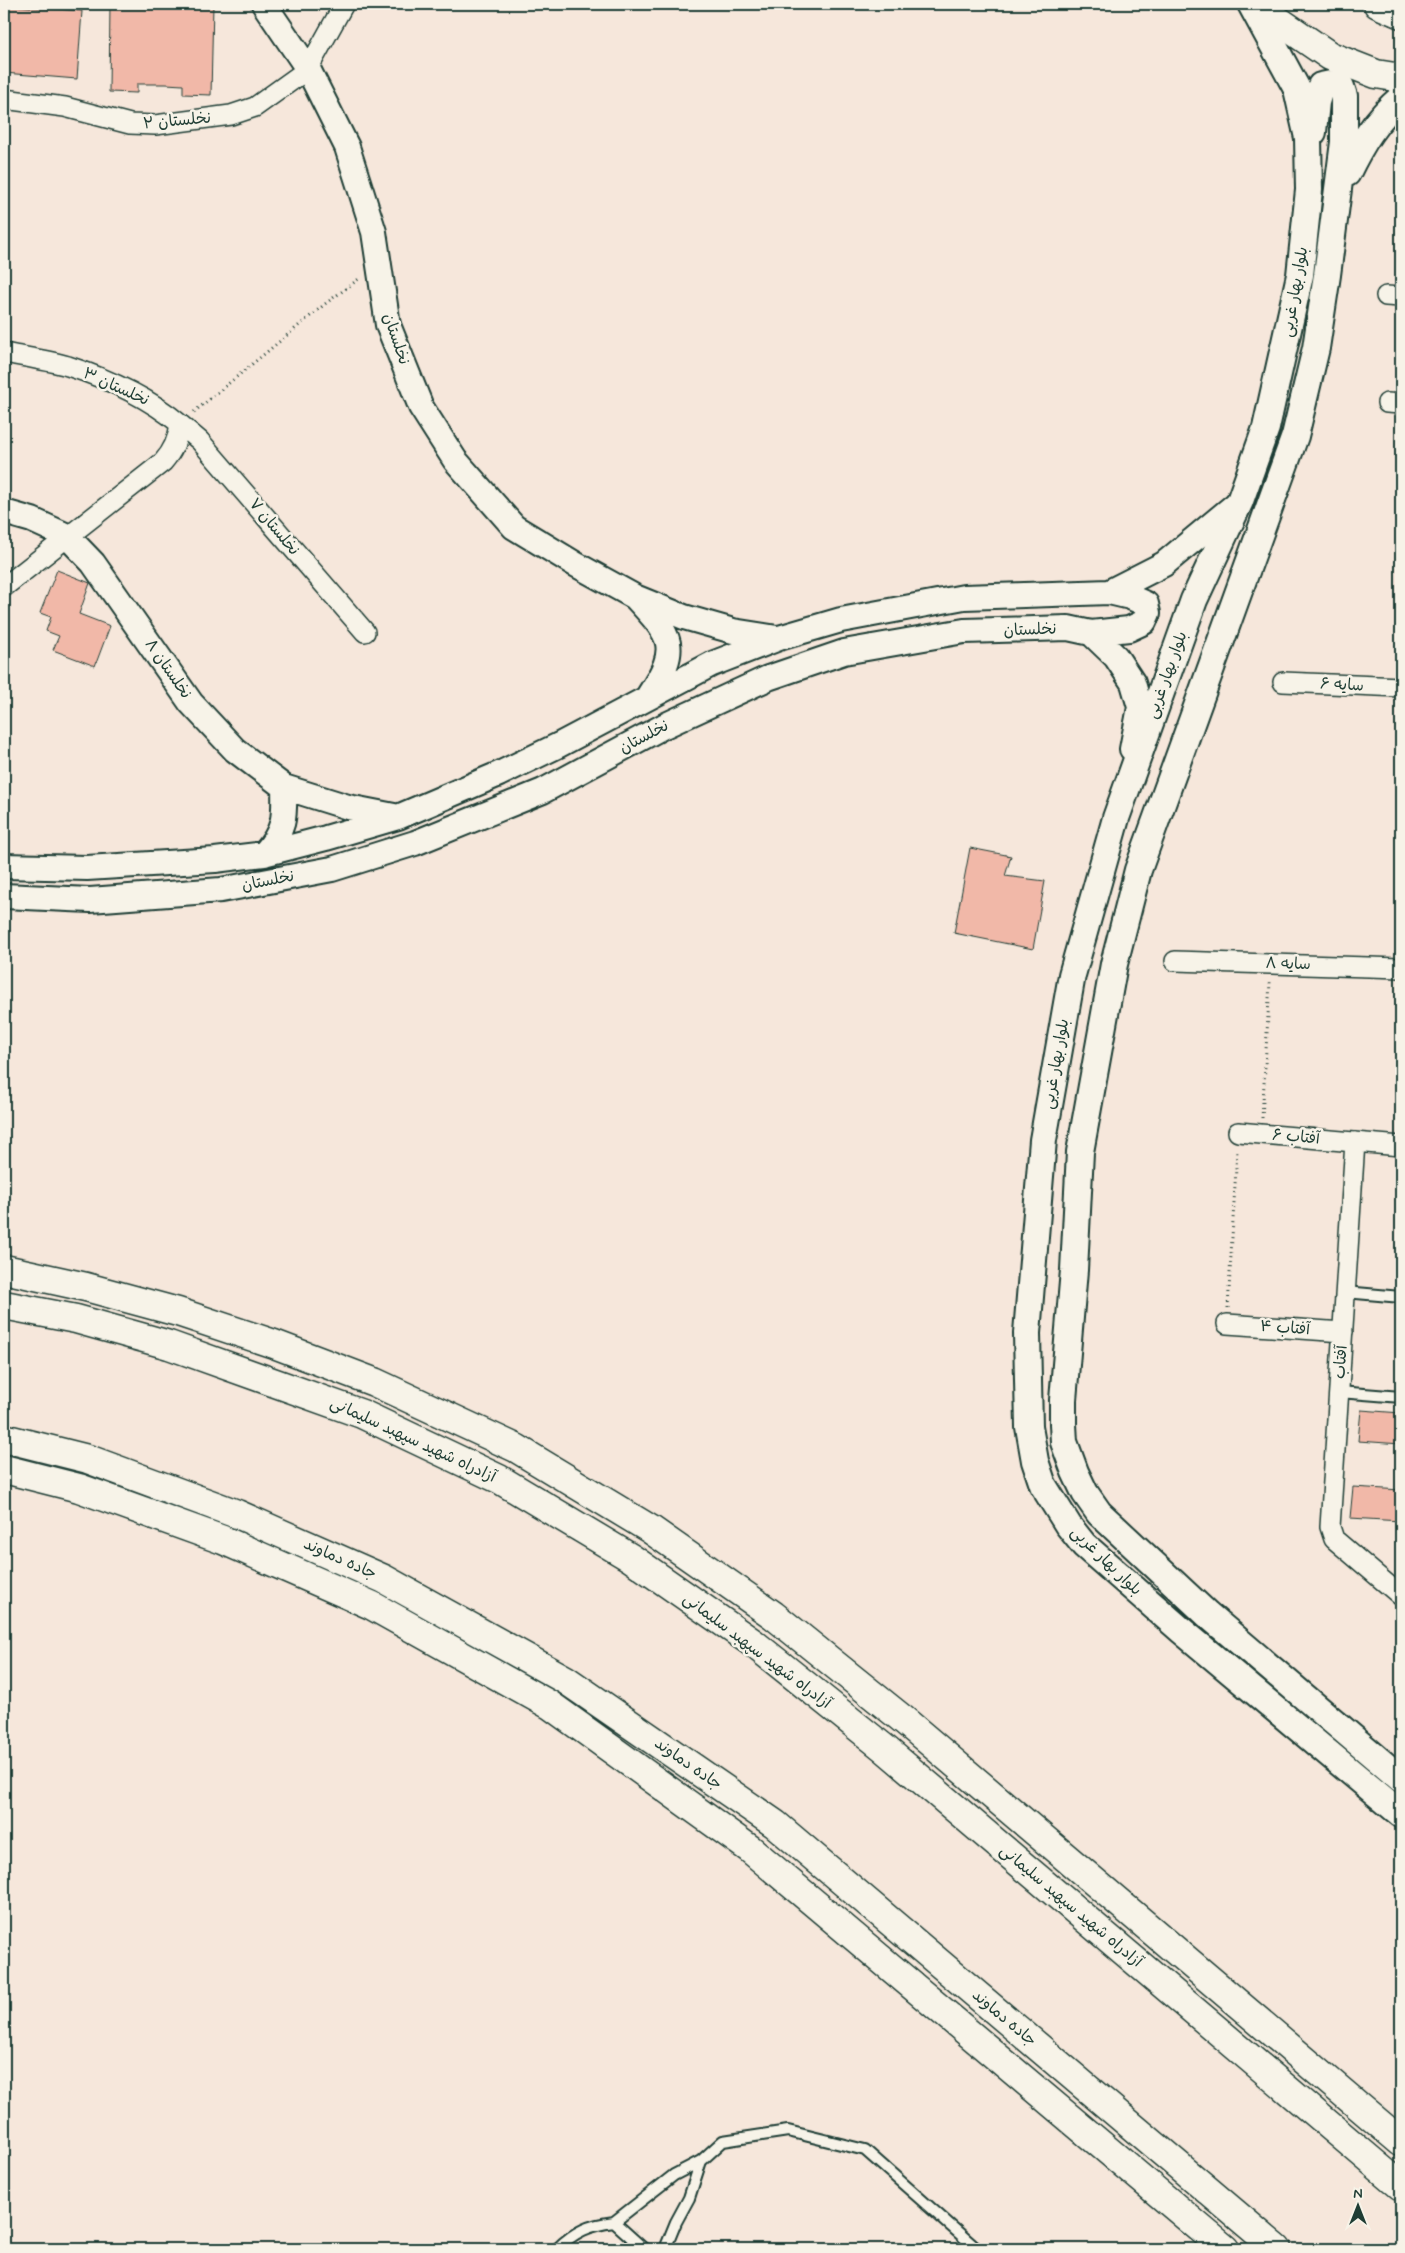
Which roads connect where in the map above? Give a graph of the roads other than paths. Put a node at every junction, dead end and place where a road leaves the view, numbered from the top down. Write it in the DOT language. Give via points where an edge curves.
graph roads {
  1 [pos="264,4"];
  2 [pos="344,4"];
  3 [pos="1252,4"];
  4 [pos="1378,4"];
  5 [pos="1401,14"];
  6 [pos="308,69"];
  7 [pos="1401,78"];
  8 [pos="1401,98"];
  9 [pos="4,99"];
  10 [pos="1309,180"];
  11 [pos="1336,194"];
  12 [pos="4,353"];
  13 [pos="180,424"];
  14 [pos="1240,501"];
  15 [pos="4,512"];
  16 [pos="67,536"];
  17 [pos="4,587"];
  18 [pos="1109,592"];
  19 [pos="635,597"];
  20 [pos="365,632"];
  21 [pos="1091,633"];
  22 [pos="779,638"];
  23 [pos="1283,682"];
  24 [pos="1401,687"];
  25 [pos="648,696"];
  26 [pos="284,787"];
  27 [pos="398,817"];
  28 [pos="1116,818"];
  29 [pos="264,854"];
  30 [pos="4,866"];
  31 [pos="4,896"];
  32 [pos="1175,961"];
  33 [pos="1401,968"];
  34 [pos="1238,1132"];
  35 [pos="1355,1142"];
  36 [pos="1401,1146"];
  37 [pos="4,1269"];
  38 [pos="1345,1292"];
  39 [pos="1401,1297"];
  40 [pos="4,1305"];
  41 [pos="1227,1324"];
  42 [pos="1343,1332"];
  43 [pos="1339,1392"];
  44 [pos="1401,1398"];
  45 [pos="4,1438"];
  46 [pos="4,1469"];
  47 [pos="1401,1596"];
  48 [pos="1401,1778"];
  49 [pos="1401,1814"];
  50 [pos="1309,2064"];
  51 [pos="1401,2119"];
  52 [pos="1401,2142"];
  53 [pos="702,2161"];
  54 [pos="1401,2186"];
  55 [pos="614,2222"];
  56 [pos="557,2249"];
  57 [pos="644,2249"];
  58 [pos="665,2249"];
  59 [pos="977,2249"];
  60 [pos="1225,2249"];
  61 [pos="1277,2249"];
  1 -- 6 [label="street, نخلستان"];
  2 -- 6 [label="street"];
  3 -- 7 [label="main road" via="1330,56 1376,74"];
  3 -- 10 [label="main road" via="1297,89 1308,138"];
  4 -- 5 [label="main road"];
  6 -- 9 [label="street, نخلستان ۲" via="255,106 231,115 165,125 130,124 65,108"];
  6 -- 19 [label="street, نخلستان" via="347,146 374,232 388,325 421,407 455,460 514,527"];
  8 -- 11 [label="main road" via="1385,111 1362,143"];
  10 -- 11 [label="main road, بلوار بهار غربی" via="1316,102 1321,86 1331,84 1341,87 1344,96 1345,122"];
  10 -- 14 [label="main road, بلوار بهار غربی" via="1300,275 1286,344 1266,428"];
  11 -- 48 [label="main road, بلوار بهار غربی" via="1316,348 1295,436 1138,870 1114,964 1080,1152 1063,1424 1064,1442 1074,1472 1099,1512 1207,1614"];
  12 -- 13 [label="street, نخلستان ۳" via="68,366 123,388 159,407"];
  13 -- 16 [label="street" via="178,439 163,462"];
  13 -- 20 [label="street, نخلستان ۷" via="200,441"];
  14 -- 18 [label="street, نخلستان" via="1164,564"];
  14 -- 28 [label="main road, بلوار بهار غربی" via="1194,600"];
  15 -- 16 [label="street"];
  16 -- 17 [label="street"];
  16 -- 26 [label="street, نخلستان ۸" via="93,563 191,703 235,750"];
  18 -- 21 [label="street" via="1146,604 1148,613 1144,622 1129,629"];
  18 -- 22 [label="street, نخلستان" via="964,597 841,620"];
  19 -- 22 [label="street" via="716,627"];
  19 -- 25 [label="street" via="662,627 669,647 665,670"];
  21 -- 28 [label="street" via="1116,657 1133,683 1140,707"];
  21 -- 31 [label="street, نخلستان" via="1068,628 964,631 844,652 768,678 664,726 543,791 415,843 332,869 221,890 90,900"];
  22 -- 25 [label="street, نخلستان" via="712,664"];
  23 -- 24 [label="street, سایه ۶"];
  25 -- 27 [label="street, نخلستان" via="559,745"];
  26 -- 27 [label="street, نخلستان ۸" via="348,807"];
  26 -- 29 [label="street" via="285,813 278,837"];
  27 -- 29 [label="street, نخلستان"];
  28 -- 49 [label="main road, بلوار بهار غربی" via="1072,975 1043,1140 1027,1333 1029,1428 1035,1460 1043,1485 1084,1545"];
  29 -- 30 [label="street, نخلستان" via="87,868"];
  32 -- 33 [label="street, سایه ۸"];
  34 -- 35 [label="street, آفتاب ۶"];
  35 -- 36 [label="street"];
  35 -- 38 [label="street, آفتاب"];
  37 -- 50 [label="main road, آزادراه شهید سپهبد سلیمانی" via="151,1304 274,1344 374,1382 516,1448 650,1529 773,1615 905,1720"];
  38 -- 39 [label="lane"];
  38 -- 42 [label="street, آفتاب"];
  40 -- 54 [label="main road, آزادراه شهید سپهبد سلیمانی" via="76,1319 169,1345 362,1414 499,1480 631,1558 753,1643 884,1748"];
  41 -- 42 [label="street, آفتاب ۴"];
  42 -- 43 [label="street, آفتاب"];
  43 -- 44 [label="lane"];
  43 -- 47 [label="street, آفتاب" via="1330,1527 1334,1539"];
  45 -- 61 [label="main road, جاده دماوند" via="88,1459 246,1518 384,1579 566,1680 774,1824"];
  46 -- 60 [label="main road, جاده دماوند" via="79,1488 223,1540 371,1605 550,1705 750,1849"];
  50 -- 51 [label="main road"];
  50 -- 52 [label="main road, آزادراه شهید سپهبد سلیمانی"];
  53 -- 55 [label="lane" via="674,2175"];
  53 -- 58 [label="lane"];
  53 -- 59 [label="lane" via="723,2141 788,2132 866,2150"];
  55 -- 56 [label="lane" via="591,2225 567,2238"];
  55 -- 57 [label="lane"];
}
